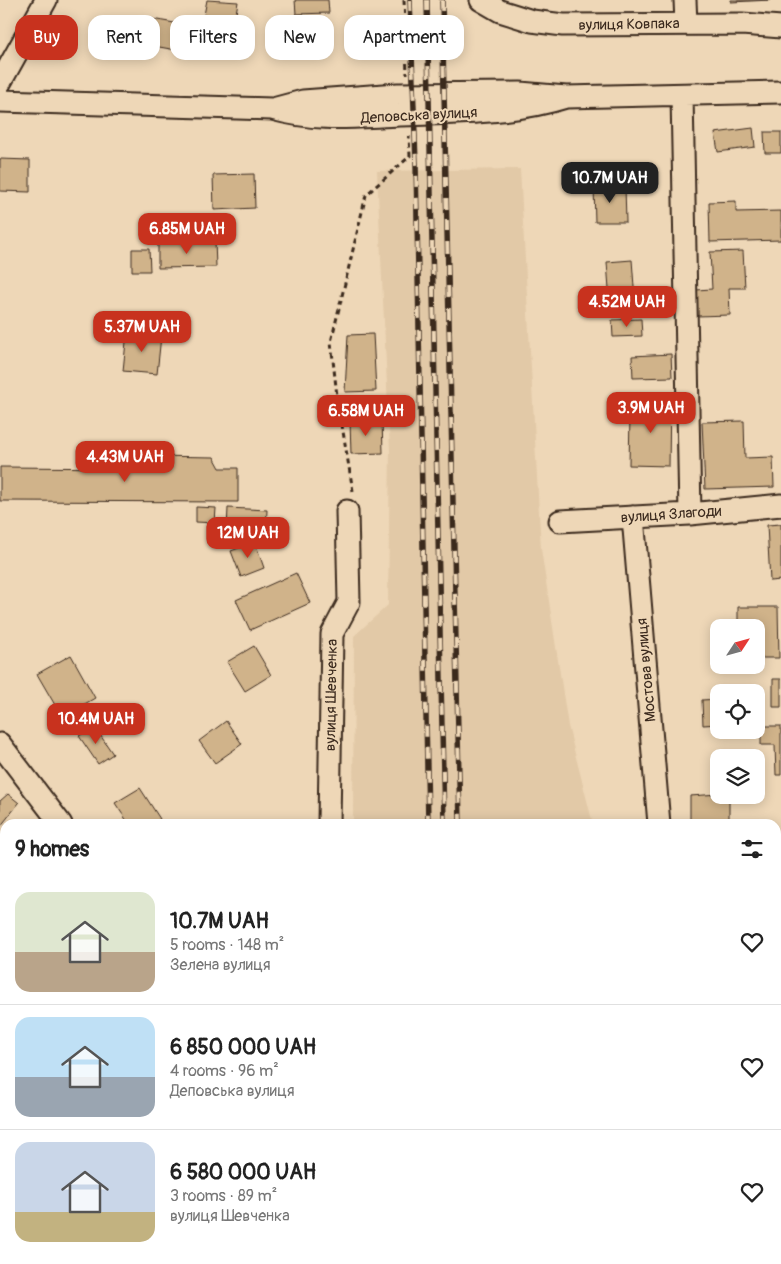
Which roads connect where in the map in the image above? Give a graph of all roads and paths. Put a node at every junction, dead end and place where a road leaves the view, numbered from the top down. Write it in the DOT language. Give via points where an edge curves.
graph roads {
  1 [pos="46,0"];
  2 [pos="404,0"];
  3 [pos="481,0"];
  4 [pos="685,0"];
  5 [pos="686,24"];
  6 [pos="781,27"];
  7 [pos="0,83"];
  8 [pos="408,83"];
  9 [pos="781,92"];
  10 [pos="682,95"];
  11 [pos="0,101"];
  12 [pos="409,129"];
  13 [pos="781,505"];
  14 [pos="347,511"];
  15 [pos="690,514"];
  16 [pos="632,517"];
  17 [pos="560,521"];
  18 [pos="2,750"];
  19 [pos="57,819"];
  20 [pos="329,819"];
  21 [pos="659,819"];
  1 -- 7 [label="street"];
  2 -- 8 [label="path"];
  3 -- 5 [label="street, вулиця Ковпака" via="500,11 532,21 563,25"];
  4 -- 5 [label="street"];
  5 -- 6 [label="street, вулиця Ковпака"];
  9 -- 10 [label="street, Деповська вулиця"];
  10 -- 11 [label="street, Деповська вулиця" via="566,97 521,109 338,119 302,117 272,109"];
  10 -- 15 [label="street"];
  12 -- 14 [label="path" via="410,156 366,195 331,342 353,496"];
  13 -- 15 [label="street, вулиця Злагоди"];
  14 -- 20 [label="street, вулиця Шевченка" via="348,602 332,634"];
  15 -- 16 [label="street, вулиця Злагоди"];
  16 -- 17 [label="street, вулиця Злагоди"];
  16 -- 21 [label="street, Мостова вулиця"];
  18 -- 19 [label="street"];
}
